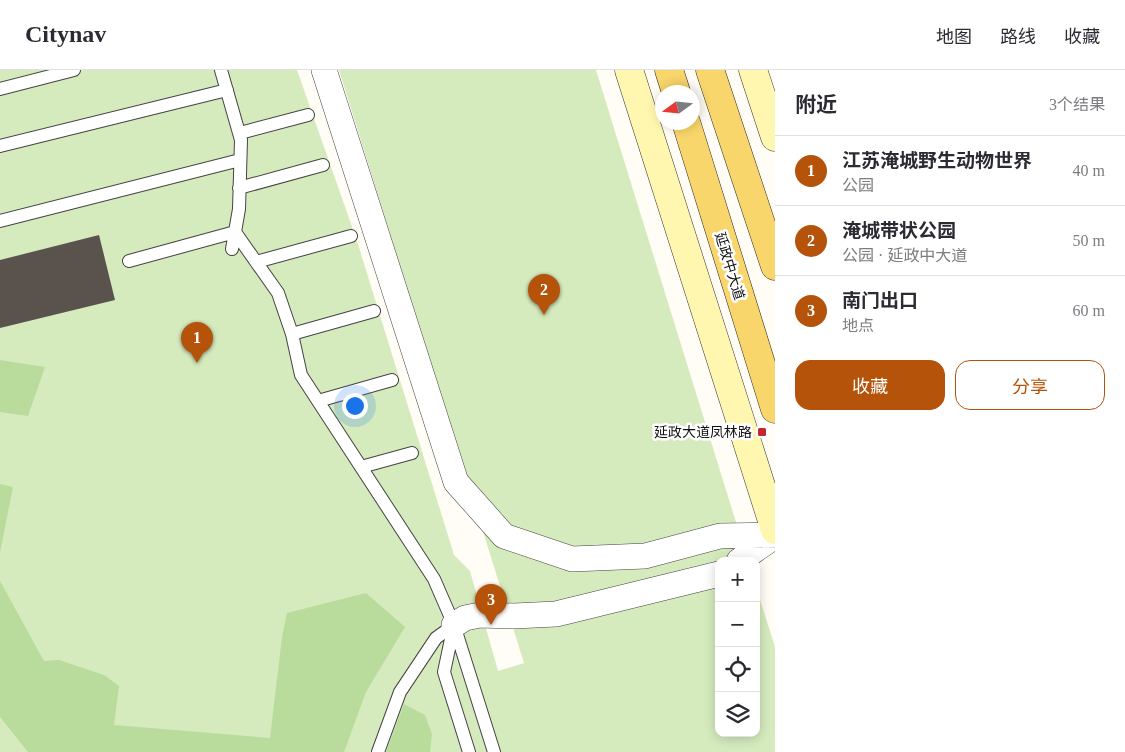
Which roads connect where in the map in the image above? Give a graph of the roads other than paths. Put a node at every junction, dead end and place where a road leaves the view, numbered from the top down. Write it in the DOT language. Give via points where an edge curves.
graph roads {
  1 [pos="74,70"];
  2 [pos="221,70"];
  3 [pos="324,70"];
  4 [pos="629,70"];
  5 [pos="669,70"];
  6 [pos="710,70"];
  7 [pos="753,70"];
  8 [pos="674,85"];
  9 [pos="0,89"];
  10 [pos="227,90"];
  11 [pos="308,115"];
  12 [pos="688,130"];
  13 [pos="240,133"];
  14 [pos="775,137"];
  15 [pos="0,146"];
  16 [pos="240,160"];
  17 [pos="324,165"];
  18 [pos="240,188"];
  19 [pos="0,221"];
  20 [pos="235,232"];
  21 [pos="352,236"];
  22 [pos="232,249"];
  23 [pos="129,261"];
  24 [pos="256,262"];
  25 [pos="775,266"];
  26 [pos="374,310"];
  27 [pos="292,334"];
  28 [pos="392,380"];
  29 [pos="318,401"];
  30 [pos="775,409"];
  31 [pos="412,453"];
  32 [pos="361,467"];
  33 [pos="775,530"];
  34 [pos="775,536"];
  35 [pos="745,557"];
  36 [pos="715,575"];
  37 [pos="454,625"];
  38 [pos="378,752"];
  39 [pos="469,752"];
  40 [pos="494,752"];
  1 -- 9 [label="lane"];
  2 -- 10 [label="lane"];
  3 -- 34 [label="street" via="456,482 504,536 572,559 645,556 720,536"];
  4 -- 33 [label="street"];
  5 -- 8 [label="main road"];
  6 -- 25 [label="main road"];
  7 -- 14 [label="street"];
  10 -- 13 [label="lane"];
  10 -- 15 [label="lane"];
  11 -- 13 [label="lane"];
  12 -- 30 [label="main road, 延政中大道"];
  13 -- 16 [label="lane"];
  16 -- 18 [label="lane"];
  16 -- 19 [label="lane"];
  17 -- 18 [label="lane"];
  18 -- 20 [label="lane"];
  20 -- 22 [label="lane"];
  20 -- 23 [label="lane"];
  20 -- 24 [label="lane"];
  21 -- 24 [label="lane"];
  24 -- 27 [label="lane" via="278,293"];
  26 -- 27 [label="lane"];
  27 -- 29 [label="lane" via="301,375"];
  28 -- 29 [label="lane"];
  29 -- 32 [label="lane"];
  31 -- 32 [label="lane"];
  32 -- 37 [label="lane" via="434,579"];
  34 -- 35 [label="street"];
  36 -- 37 [label="street" via="556,614 480,615 465,618"];
  37 -- 38 [label="lane" via="436,638 400,692"];
  37 -- 39 [label="lane" via="444,672"];
  37 -- 40 [label="lane"];
}
